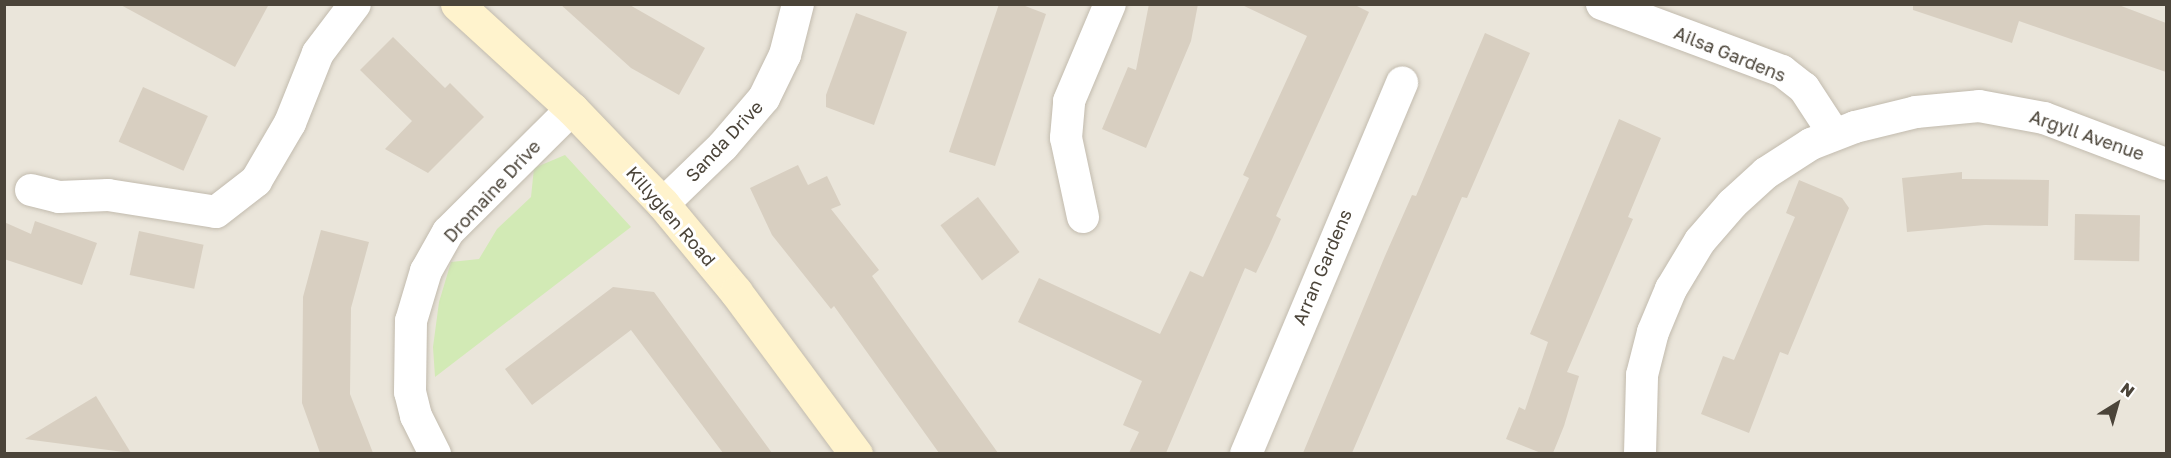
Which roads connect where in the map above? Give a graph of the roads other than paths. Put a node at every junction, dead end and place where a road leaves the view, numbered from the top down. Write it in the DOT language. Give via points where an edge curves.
graph roads {
  1 [pos="355,4"];
  2 [pos="457,4"];
  3 [pos="798,4"];
  4 [pos="1110,4"];
  5 [pos="1602,4"];
  6 [pos="1402,82"];
  7 [pos="572,109"];
  8 [pos="1834,134"];
  9 [pos="2166,164"];
  10 [pos="31,190"];
  11 [pos="663,204"];
  12 [pos="1083,217"];
  13 [pos="435,453"];
  14 [pos="856,453"];
  15 [pos="1246,453"];
  16 [pos="1640,453"];
  1 -- 10 [label="street" via="318,52 290,123 256,181 216,212 108,195 59,197"];
  2 -- 7 [label="street, Killyglen Road"];
  3 -- 11 [label="street, Sanda Drive" via="785,55 764,98 723,146"];
  4 -- 12 [label="street" via="1069,101 1066,138"];
  5 -- 8 [label="street, Ailsa Gardens" via="1782,71 1804,88"];
  6 -- 15 [label="street, Arran Gardens"];
  7 -- 11 [label="street, Killyglen Road"];
  7 -- 13 [label="street, Dromaine Drive" via="448,232 426,271 411,321 410,392 416,416"];
  8 -- 9 [label="street, Argyll Avenue" via="1925,110 1978,106 2044,118"];
  8 -- 16 [label="street, Argyll Avenue" via="1766,173 1720,217 1692,253 1659,315 1647,348 1640,392"];
  11 -- 14 [label="street, Killyglen Road" via="736,292"];
}
